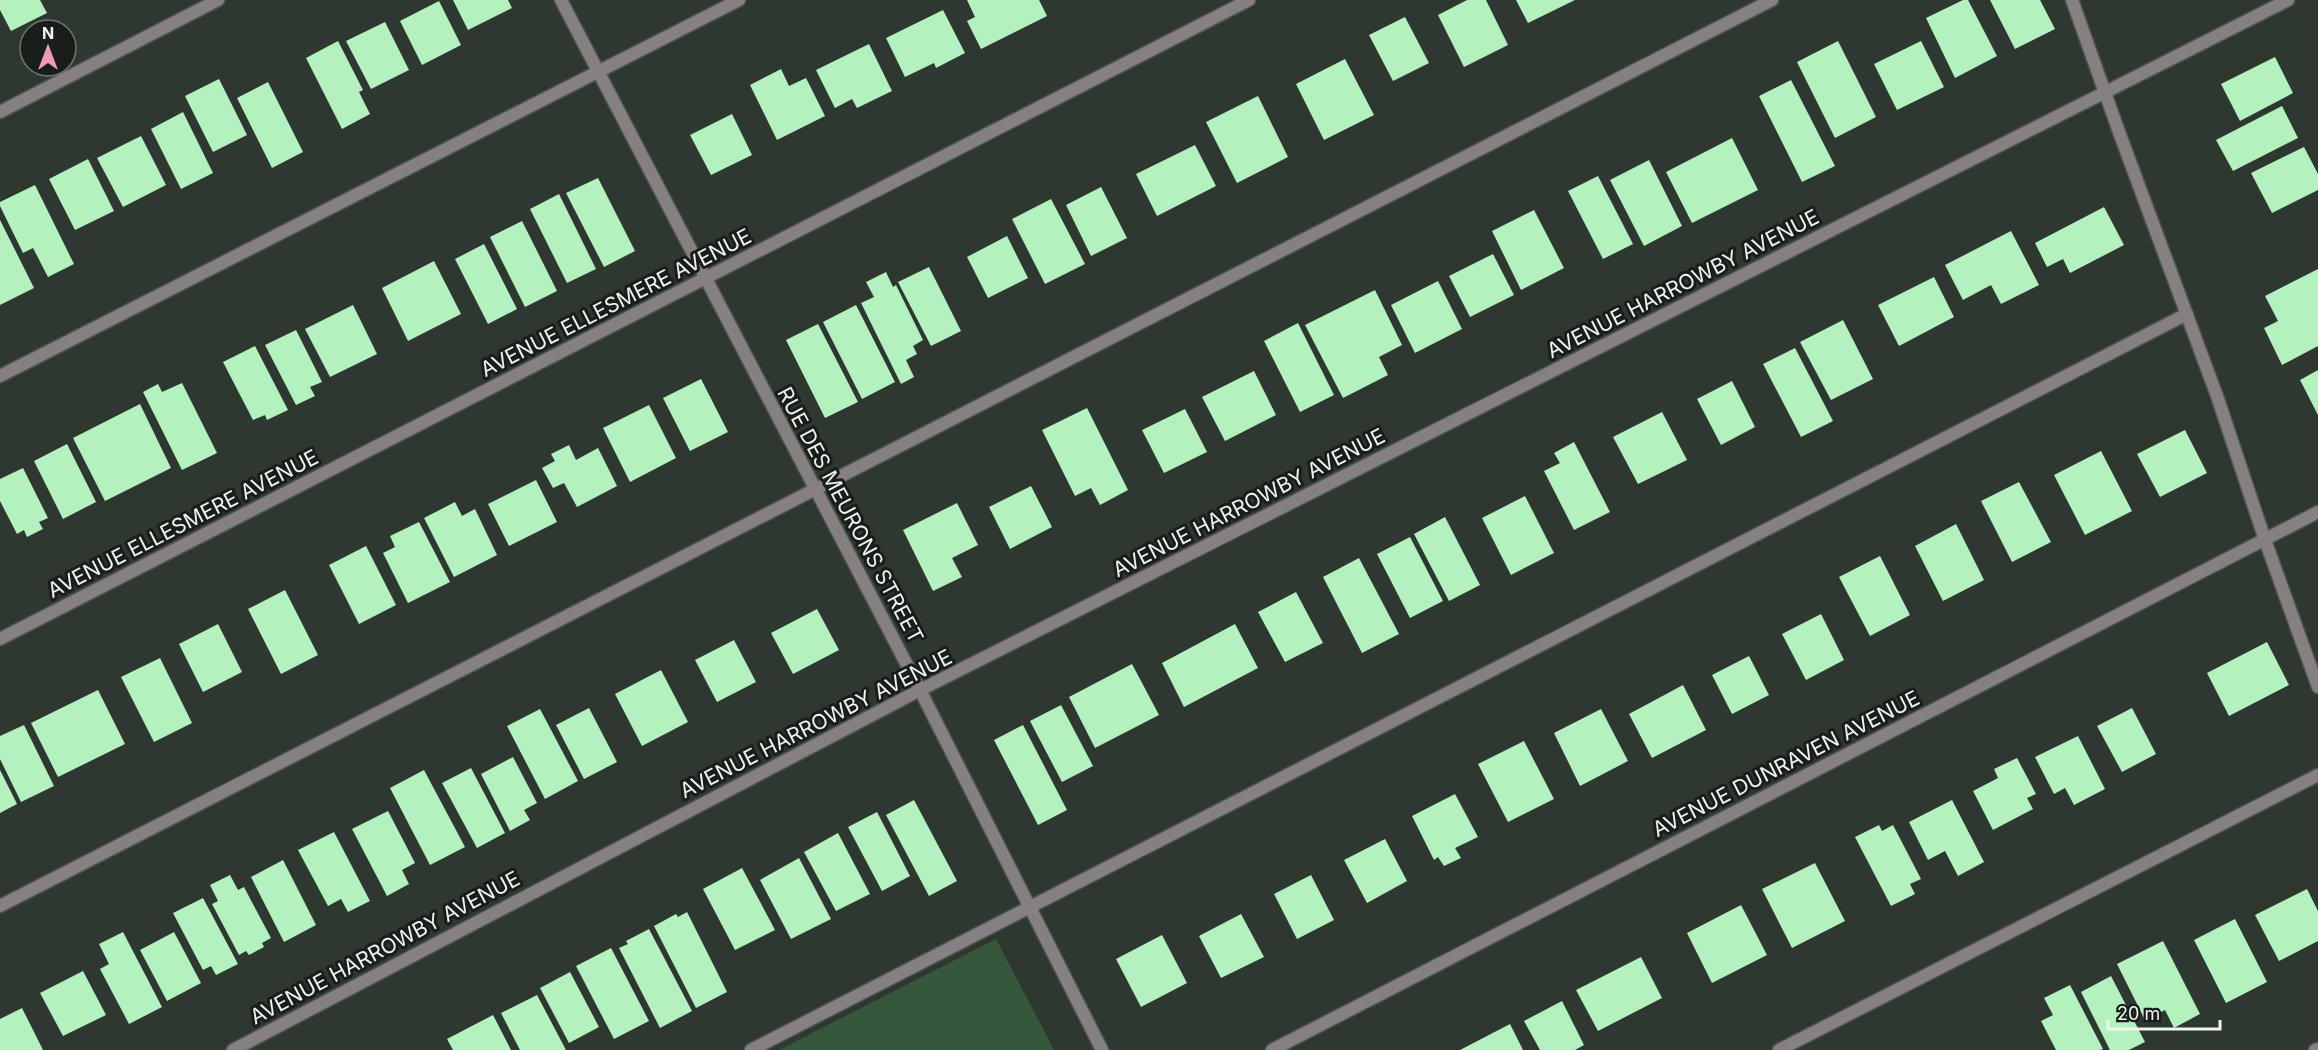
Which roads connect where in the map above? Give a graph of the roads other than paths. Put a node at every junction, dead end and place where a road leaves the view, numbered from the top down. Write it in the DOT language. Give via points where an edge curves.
graph roads {
  1 [pos="218,0"];
  2 [pos="561,0"];
  3 [pos="739,0"];
  4 [pos="1249,0"];
  5 [pos="1772,0"];
  6 [pos="2072,0"];
  7 [pos="2288,0"];
  8 [pos="598,72"];
  9 [pos="2104,92"];
  10 [pos="0,112"];
  11 [pos="705,280"];
  12 [pos="2187,314"];
  13 [pos="0,376"];
  14 [pos="815,490"];
  15 [pos="2318,512"];
  16 [pos="2265,540"];
  17 [pos="0,639"];
  18 [pos="2318,687"];
  19 [pos="920,690"];
  20 [pos="2318,775"];
  21 [pos="0,906"];
  22 [pos="1030,906"];
  23 [pos="233,1050"];
  24 [pos="751,1050"];
  25 [pos="1102,1050"];
  26 [pos="1272,1050"];
  27 [pos="1779,1050"];
  1 -- 10 [label="street"];
  2 -- 8 [label="street, RUE DES MEURONS STREET"];
  3 -- 8 [label="street"];
  4 -- 11 [label="street, AVENUE ELLESMERE AVENUE"];
  5 -- 14 [label="street"];
  6 -- 9 [label="street"];
  7 -- 9 [label="street, AVENUE HARROWBY AVENUE"];
  8 -- 11 [label="street, RUE DES MEURONS STREET"];
  8 -- 13 [label="street"];
  9 -- 12 [label="street"];
  9 -- 19 [label="street, AVENUE HARROWBY AVENUE"];
  11 -- 14 [label="street, RUE DES MEURONS STREET"];
  11 -- 17 [label="street, AVENUE ELLESMERE AVENUE"];
  12 -- 16 [label="street"];
  12 -- 22 [label="street"];
  14 -- 19 [label="street, RUE DES MEURONS STREET"];
  14 -- 21 [label="street"];
  15 -- 16 [label="street, AVENUE DUNRAVEN AVENUE"];
  16 -- 18 [label="street"];
  16 -- 26 [label="street, AVENUE DUNRAVEN AVENUE"];
  19 -- 22 [label="street, RUE DES MEURONS STREET"];
  19 -- 23 [label="street, AVENUE HARROWBY AVENUE"];
  20 -- 27 [label="street"];
  22 -- 24 [label="street"];
  22 -- 25 [label="street, RUE DES MEURONS STREET"];
}
